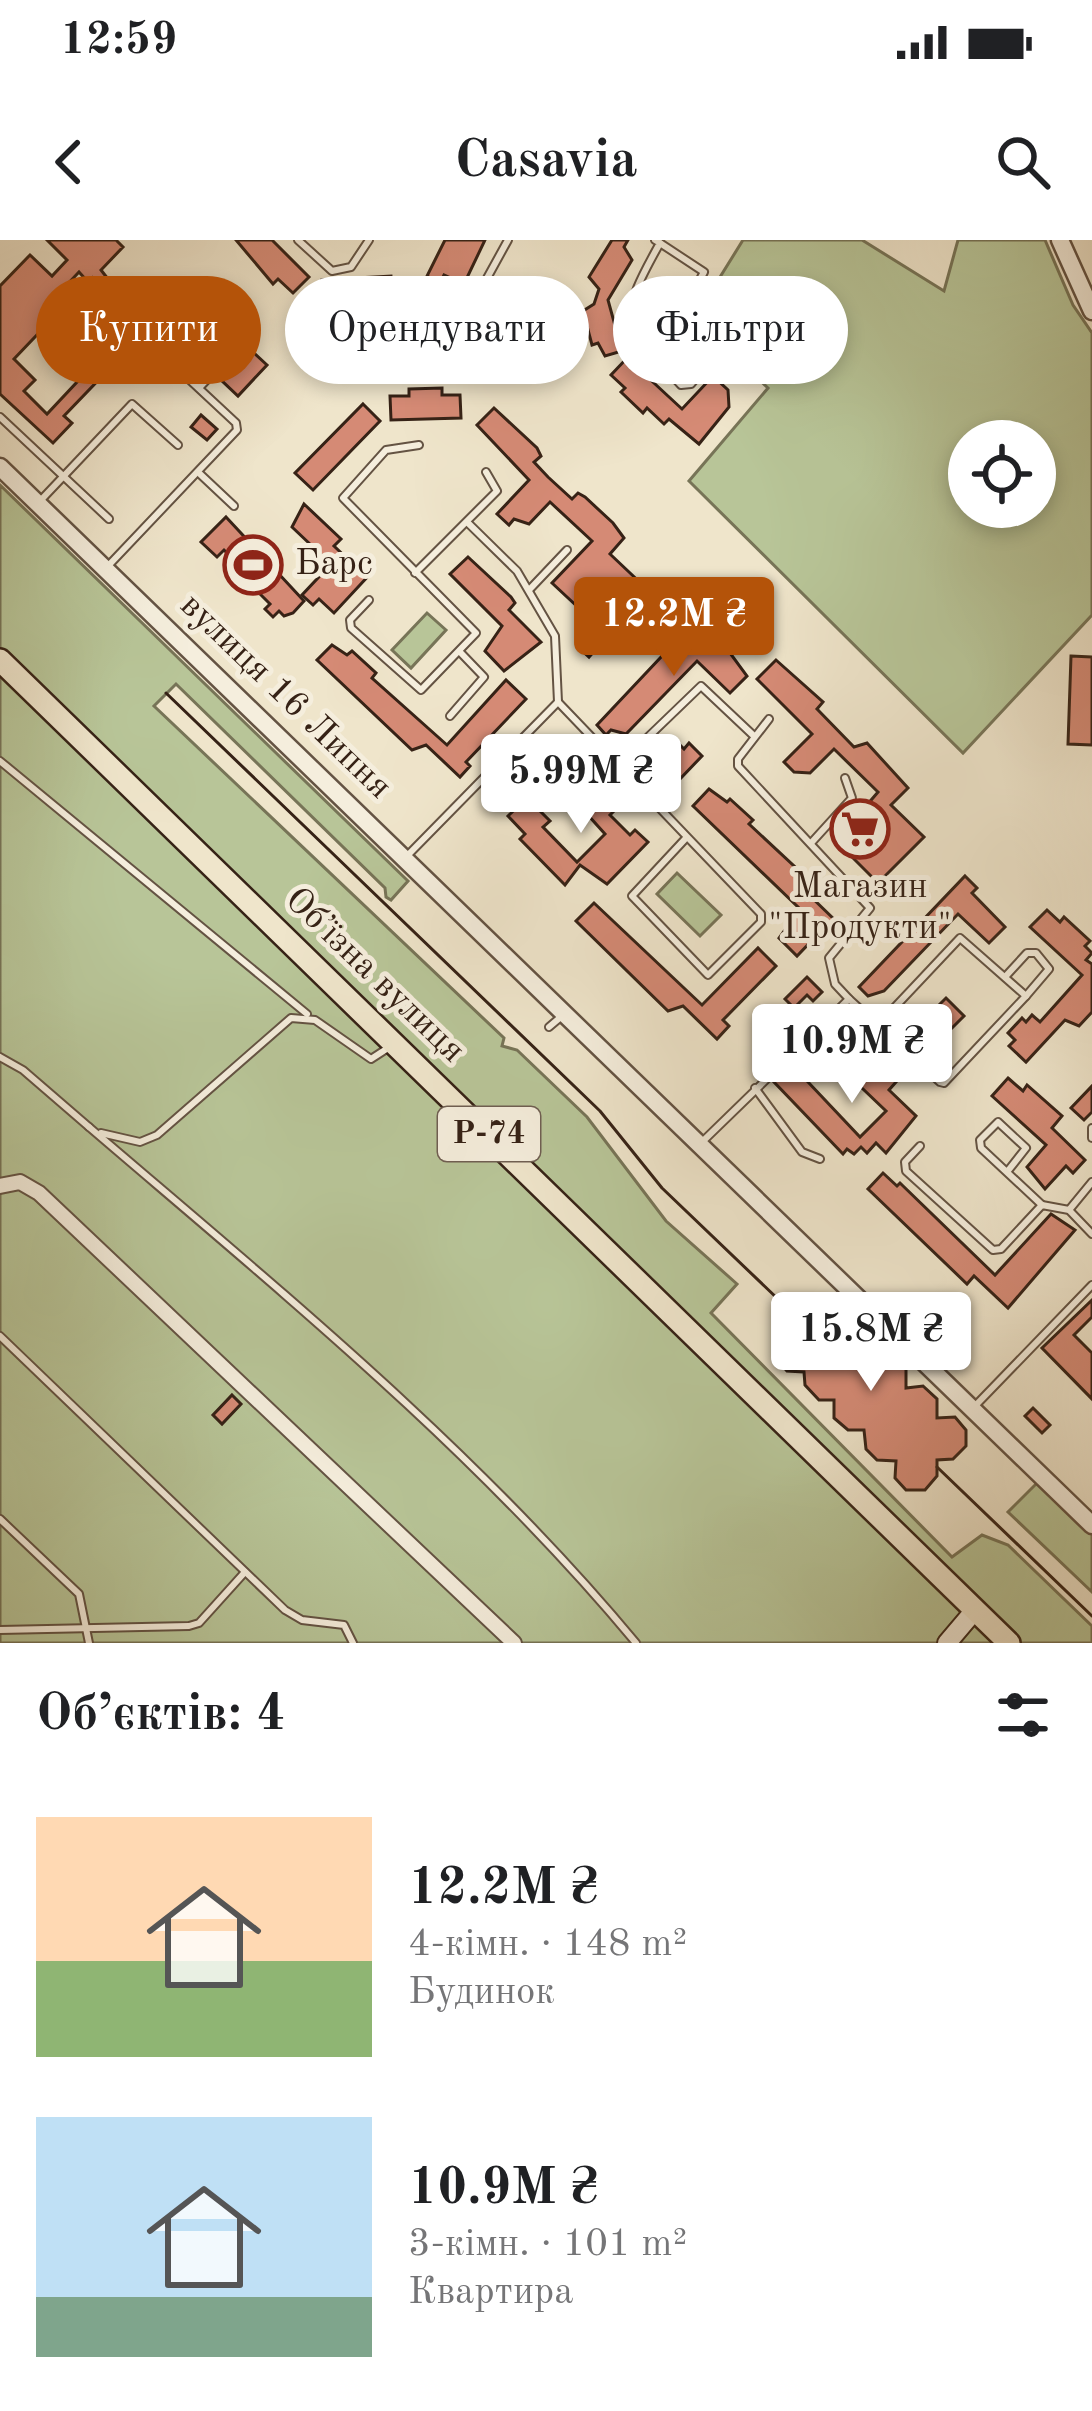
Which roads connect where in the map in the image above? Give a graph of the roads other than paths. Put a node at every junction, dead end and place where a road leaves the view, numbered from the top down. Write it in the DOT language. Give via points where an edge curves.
graph roads {
  1 [pos="298,240"];
  2 [pos="369,240"];
  3 [pos="508,240"];
  4 [pos="1060,240"];
  5 [pos="657,242"];
  6 [pos="488,276"];
  7 [pos="642,276"];
  8 [pos="702,276"];
  9 [pos="1092,311"];
  10 [pos="195,384"];
  11 [pos="203,384"];
  12 [pos="199,388"];
  13 [pos="0,417"];
  14 [pos="178,445"];
  15 [pos="419,445"];
  16 [pos="0,467"];
  17 [pos="487,472"];
  18 [pos="200,474"];
  19 [pos="63,476"];
  20 [pos="38,503"];
  21 [pos="234,506"];
  22 [pos="109,519"];
  23 [pos="467,522"];
  24 [pos="568,550"];
  25 [pos="105,569"];
  26 [pos="415,573"];
  27 [pos="530,590"];
  28 [pos="369,600"];
  29 [pos="460,652"];
  30 [pos="0,660"];
  31 [pos="558,702"];
  32 [pos="450,716"];
  33 [pos="769,718"];
  34 [pos="754,736"];
  35 [pos="0,761"];
  36 [pos="619,765"];
  37 [pos="845,778"];
  38 [pos="687,836"];
  39 [pos="812,842"];
  40 [pos="404,858"];
  41 [pos="1005,977"];
  42 [pos="1026,996"];
  43 [pos="849,999"];
  44 [pos="564,1014"];
  45 [pos="315,1019"];
  46 [pos="878,1025"];
  47 [pos="549,1027"];
  48 [pos="394,1041"];
  49 [pos="0,1058"];
  50 [pos="754,1088"];
  51 [pos="89,1127"];
  52 [pos="1092,1128"];
  53 [pos="1092,1138"];
  54 [pos="700,1144"];
  55 [pos="920,1146"];
  56 [pos="820,1159"];
  57 [pos="1007,1172"];
  58 [pos="1092,1182"];
  59 [pos="0,1186"];
  60 [pos="1042,1205"];
  61 [pos="1070,1210"];
  62 [pos="1092,1234"];
  63 [pos="1092,1285"];
  64 [pos="0,1336"];
  65 [pos="972,1408"];
  66 [pos="0,1519"];
  67 [pos="1092,1525"];
  68 [pos="245,1572"];
  69 [pos="975,1610"];
  70 [pos="89,1629"];
  71 [pos="0,1630"];
  72 [pos="89,1643"];
  73 [pos="353,1643"];
  74 [pos="514,1643"];
  75 [pos="636,1643"];
  76 [pos="947,1643"];
  77 [pos="1009,1643"];
  1 -- 2 [label="lane" via="332,271 351,268"];
  3 -- 6 [label="lane"];
  4 -- 9 [label="street"];
  5 -- 7 [label="lane"];
  5 -- 8 [label="lane"];
  10 -- 12 [label="lane"];
  11 -- 12 [label="lane"];
  12 -- 18 [label="lane" via="237,430"];
  13 -- 19 [label="lane"];
  14 -- 19 [label="lane" via="132,404"];
  15 -- 26 [label="lane" via="386,450 343,498"];
  16 -- 20 [label="street, вулиця 16 Липня"];
  17 -- 23 [label="lane" via="497,491"];
  18 -- 21 [label="lane"];
  18 -- 25 [label="lane"];
  19 -- 20 [label="lane"];
  19 -- 22 [label="lane"];
  20 -- 25 [label="street, вулиця 16 Липня"];
  23 -- 26 [label="lane"];
  23 -- 27 [label="lane"];
  24 -- 27 [label="lane"];
  25 -- 40 [label="street, вулиця 16 Липня"];
  26 -- 29 [label="lane" via="474,629"];
  27 -- 31 [label="lane" via="558,646"];
  28 -- 29 [label="lane" via="350,628 417,689"];
  29 -- 32 [label="lane" via="484,677"];
  30 -- 48 [label="main road, Обʼїзна вулиця / Р-74"];
  31 -- 36 [label="lane"];
  31 -- 40 [label="lane"];
  33 -- 34 [label="lane"];
  34 -- 36 [label="lane" via="701,686"];
  34 -- 39 [label="lane" via="738,766"];
  35 -- 45 [label="lane"];
  36 -- 38 [label="lane"];
  37 -- 39 [label="lane" via="852,798"];
  38 -- 38 [label="lane" via="632,896 708,975 763,918"];
  39 -- 43 [label="lane" via="870,908 829,958 835,985"];
  40 -- 44 [label="street, вулиця 16 Липня"];
  41 -- 42 [label="lane"];
  41 -- 42 [label="lane" via="1036,953 1049,969"];
  41 -- 46 [label="lane" via="960,938"];
  42 -- 46 [label="lane" via="944,1083"];
  43 -- 46 [label="lane"];
  43 -- 50 [label="lane"];
  44 -- 47 [label="lane"];
  44 -- 54 [label="street, вулиця 16 Липня"];
  45 -- 48 [label="lane" via="371,1059"];
  45 -- 51 [label="lane" via="291,1018 157,1135 117,1140"];
  48 -- 69 [label="main road, Обʼїзна вулиця / Р-74"];
  49 -- 51 [label="lane"];
  50 -- 54 [label="lane"];
  50 -- 56 [label="lane" via="802,1152"];
  51 -- 75 [label="lane" via="454,1447"];
  52 -- 53 [label="lane"];
  54 -- 65 [label="street, вулиця 16 Липня"];
  55 -- 60 [label="lane" via="906,1171 993,1250"];
  57 -- 57 [label="lane" via="979,1144 998,1122 1026,1148"];
  57 -- 60 [label="lane"];
  58 -- 61 [label="lane"];
  59 -- 74 [label="street" via="20,1182 39,1193"];
  60 -- 61 [label="lane"];
  61 -- 62 [label="lane"];
  63 -- 65 [label="lane"];
  64 -- 68 [label="lane"];
  65 -- 67 [label="street, вулиця 16 Липня"];
  66 -- 70 [label="lane" via="79,1594"];
  68 -- 70 [label="lane" via="199,1623"];
  68 -- 73 [label="lane" via="293,1617 344,1624"];
  69 -- 76 [label="main road"];
  69 -- 77 [label="main road, Обʼїзна вулиця / Р-74"];
  70 -- 71 [label="lane"];
  70 -- 72 [label="lane"];
}
